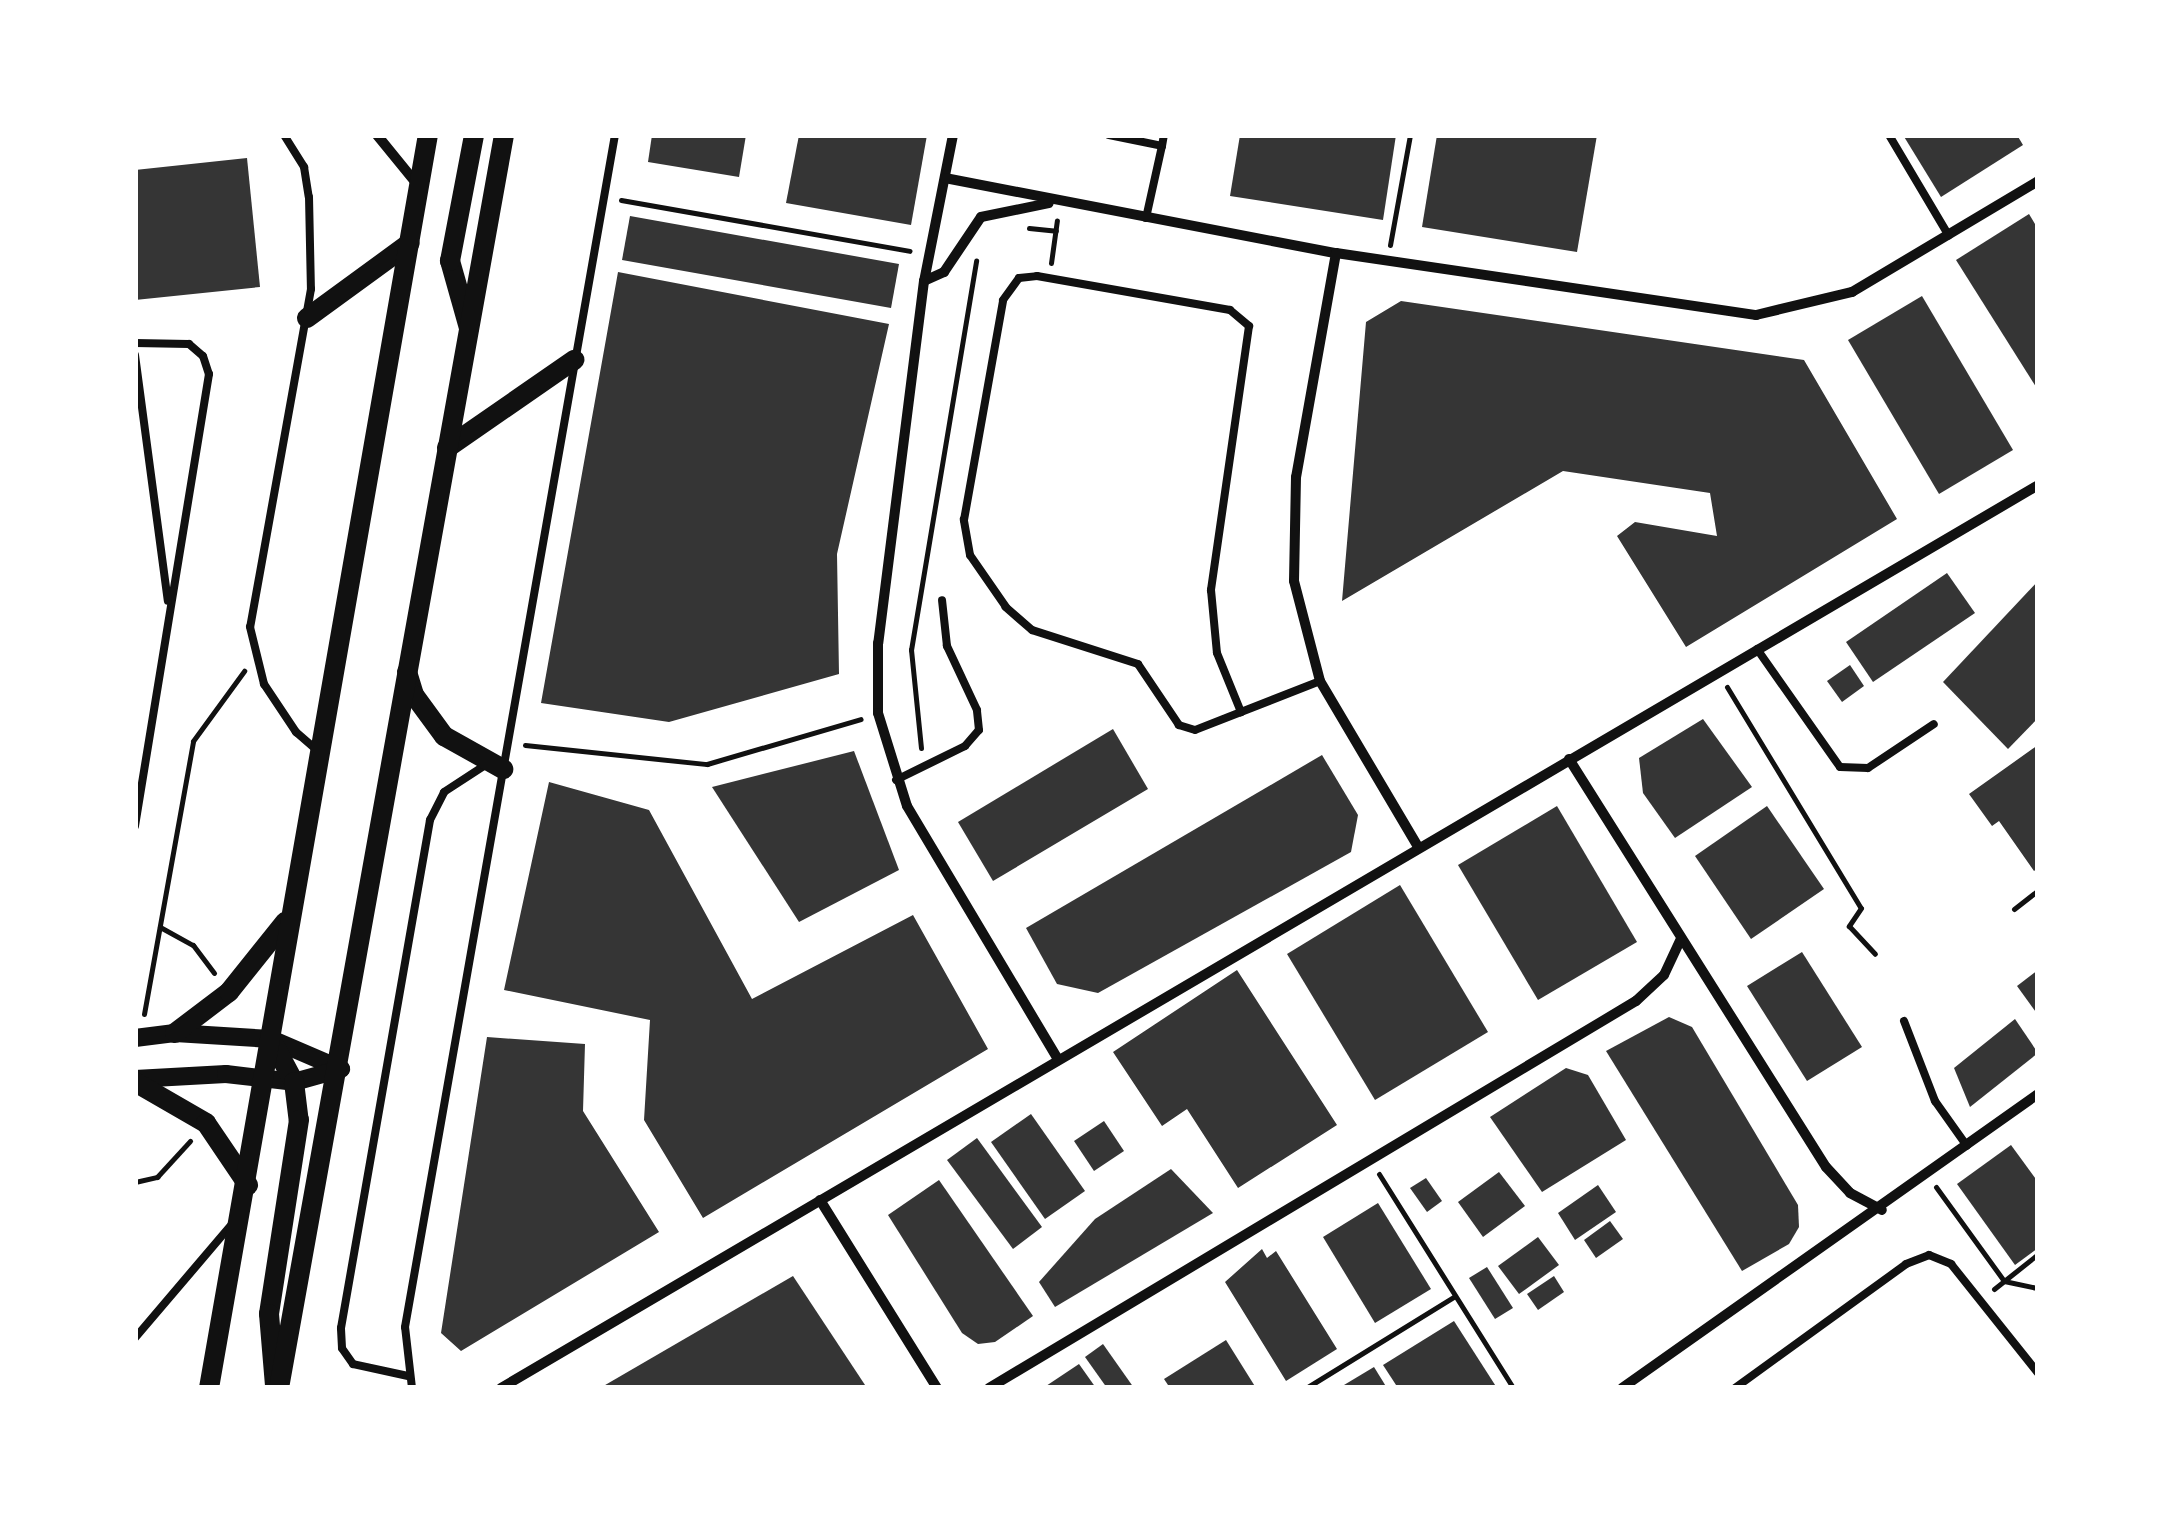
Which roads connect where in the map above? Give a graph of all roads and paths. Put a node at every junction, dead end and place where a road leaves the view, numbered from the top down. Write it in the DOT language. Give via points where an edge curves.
graph roads {
  1 [pos="284,135"];
  2 [pos="377,135"];
  3 [pos="428,135"];
  4 [pos="474,135"];
  5 [pos="504,135"];
  6 [pos="616,135"];
  7 [pos="953,135"];
  8 [pos="1109,135"];
  9 [pos="1164,135"];
  10 [pos="1410,135"];
  11 [pos="1889,135"];
  12 [pos="1162,146"];
  13 [pos="945,178"];
  14 [pos="2038,181"];
  15 [pos="420,188"];
  16 [pos="606,197"];
  17 [pos="1060,202"];
  18 [pos="1146,218"];
  19 [pos="1013,230"];
  20 [pos="1056,231"];
  21 [pos="1949,236"];
  22 [pos="410,243"];
  23 [pos="986,245"];
  24 [pos="1336,253"];
  25 [pos="928,254"];
  26 [pos="1388,262"];
  27 [pos="1049,278"];
  28 [pos="924,281"];
  29 [pos="308,318"];
  30 [pos="469,328"];
  31 [pos="135,343"];
  32 [pos="135,355"];
  33 [pos="574,360"];
  34 [pos="447,448"];
  35 [pos="2038,486"];
  36 [pos="942,600"];
  37 [pos="169,611"];
  38 [pos="1757,649"];
  39 [pos="254,656"];
  40 [pos="406,670"];
  41 [pos="1718,672"];
  42 [pos="1320,681"];
  43 [pos="1242,712"];
  44 [pos="878,713"];
  45 [pos="1934,724"];
  46 [pos="507,743"];
  47 [pos="318,751"];
  48 [pos="1569,759"];
  49 [pos="925,765"];
  50 [pos="495,766"];
  51 [pos="896,780"];
  52 [pos="135,826"];
  53 [pos="1418,847"];
  54 [pos="2038,890"];
  55 [pos="2014,909"];
  56 [pos="289,916"];
  57 [pos="160,927"];
  58 [pos="1680,940"];
  59 [pos="1875,954"];
  60 [pos="229,992"];
  61 [pos="1904,1021"];
  62 [pos="175,1033"];
  63 [pos="137,1038"];
  64 [pos="271,1039"];
  65 [pos="1058,1059"];
  66 [pos="341,1069"];
  67 [pos="264,1078"];
  68 [pos="135,1080"];
  69 [pos="294,1082"];
  70 [pos="2038,1094"];
  71 [pos="206,1123"];
  72 [pos="1967,1146"];
  73 [pos="1371,1161"];
  74 [pos="1928,1176"];
  75 [pos="135,1182"];
  76 [pos="248,1185"];
  77 [pos="820,1200"];
  78 [pos="1882,1210"];
  79 [pos="241,1214"];
  80 [pos="2038,1254"];
  81 [pos="2004,1281"];
  82 [pos="2038,1288"];
  83 [pos="1456,1296"];
  84 [pos="1980,1300"];
  85 [pos="135,1338"];
  86 [pos="2038,1373"];
  87 [pos="408,1376"];
  88 [pos="209,1388"];
  89 [pos="277,1388"];
  90 [pos="412,1388"];
  91 [pos="501,1388"];
  92 [pos="937,1388"];
  93 [pos="988,1388"];
  94 [pos="1306,1388"];
  95 [pos="1513,1388"];
  96 [pos="1622,1388"];
  97 [pos="1735,1388"];
  1 -- 29 [label="lane" via="304,167 310,198"];
  2 -- 15 [label="street"];
  3 -- 15 [label="main road"];
  4 -- 30 [label="main road" via="450,260"];
  5 -- 30 [label="main road"];
  6 -- 16 [label="lane"];
  7 -- 13 [label="street"];
  8 -- 12 [label="lane"];
  9 -- 12 [label="lane"];
  10 -- 26 [label="path"];
  11 -- 21 [label="lane"];
  12 -- 18 [label="lane"];
  13 -- 17 [label="street"];
  13 -- 25 [label="street"];
  14 -- 21 [label="street"];
  15 -- 22 [label="main road"];
  16 -- 25 [label="path"];
  16 -- 33 [label="lane"];
  17 -- 18 [label="street"];
  17 -- 20 [label="path"];
  17 -- 28 [label="street" via="981,217 944,272"];
  18 -- 24 [label="street"];
  19 -- 20 [label="path"];
  20 -- 27 [label="path"];
  21 -- 26 [label="street" via="1852,292 1756,315"];
  22 -- 29 [label="main road"];
  22 -- 47 [label="main road"];
  23 -- 49 [label="path" via="972,276 910,650"];
  24 -- 26 [label="street"];
  24 -- 42 [label="street" via="1292,529 1298,607"];
  25 -- 28 [label="street"];
  27 -- 43 [label="lane" via="1230,310 1249,326 1211,590 1217,653"];
  27 -- 43 [label="lane" via="1019,278 1005,291 964,520 970,554 1006,607 1032,630 1138,664 1179,725 1195,730"];
  28 -- 44 [label="street" via="878,643"];
  29 -- 39 [label="lane" via="250,628"];
  30 -- 34 [label="main road"];
  31 -- 37 [label="lane" via="189,344 209,374"];
  32 -- 37 [label="lane"];
  33 -- 34 [label="main road"];
  33 -- 46 [label="lane"];
  34 -- 40 [label="main road"];
  35 -- 38 [label="street"];
  36 -- 49 [label="lane" via="954,668 980,720 974,739"];
  37 -- 52 [label="lane"];
  38 -- 41 [label="street"];
  38 -- 45 [label="lane" via="1840,767 1868,768"];
  39 -- 47 [label="lane" via="278,709"];
  39 -- 57 [label="path" via="193,741"];
  40 -- 50 [label="main road" via="427,718 464,752"];
  40 -- 66 [label="main road"];
  41 -- 48 [label="street"];
  41 -- 59 [label="path" via="1860,908 1849,926"];
  42 -- 43 [label="lane"];
  42 -- 53 [label="street"];
  44 -- 46 [label="path" via="708,764"];
  44 -- 51 [label="street"];
  46 -- 50 [label="lane"];
  47 -- 56 [label="main road"];
  48 -- 53 [label="street"];
  48 -- 58 [label="street"];
  49 -- 51 [label="lane"];
  50 -- 87 [label="lane" via="405,1327"];
  50 -- 87 [label="lane" via="444,792 430,820 341,1328 342,1348 353,1364"];
  51 -- 65 [label="street"];
  53 -- 65 [label="street"];
  54 -- 55 [label="path"];
  56 -- 60 [label="main road"];
  56 -- 64 [label="main road"];
  57 -- 60 [label="path" via="192,945"];
  57 -- 63 [label="path"];
  58 -- 73 [label="street" via="1664,975 1636,1001"];
  58 -- 78 [label="street" via="1826,1168 1850,1193"];
  60 -- 62 [label="main road"];
  61 -- 72 [label="lane" via="1935,1100"];
  62 -- 63 [label="street"];
  62 -- 64 [label="street"];
  64 -- 66 [label="street"];
  64 -- 67 [label="main road"];
  64 -- 69 [label="main road"];
  65 -- 77 [label="street"];
  66 -- 69 [label="street"];
  66 -- 89 [label="main road"];
  67 -- 68 [label="street"];
  67 -- 69 [label="street"];
  67 -- 76 [label="main road"];
  68 -- 71 [label="main road"];
  69 -- 89 [label="main road" via="296,1149 269,1314"];
  70 -- 72 [label="street"];
  71 -- 75 [label="path" via="157,1177"];
  71 -- 76 [label="main road"];
  72 -- 74 [label="street"];
  73 -- 83 [label="path"];
  73 -- 93 [label="street"];
  74 -- 78 [label="street"];
  74 -- 81 [label="path"];
  76 -- 79 [label="main road"];
  77 -- 91 [label="street"];
  77 -- 92 [label="street"];
  78 -- 96 [label="street"];
  79 -- 85 [label="lane"];
  79 -- 88 [label="main road"];
  80 -- 81 [label="path"];
  81 -- 82 [label="path"];
  81 -- 84 [label="path"];
  83 -- 94 [label="path"];
  83 -- 95 [label="path"];
  84 -- 86 [label="lane"];
  84 -- 97 [label="lane" via="1951,1264 1917,1257"];
  87 -- 90 [label="lane"];
}
